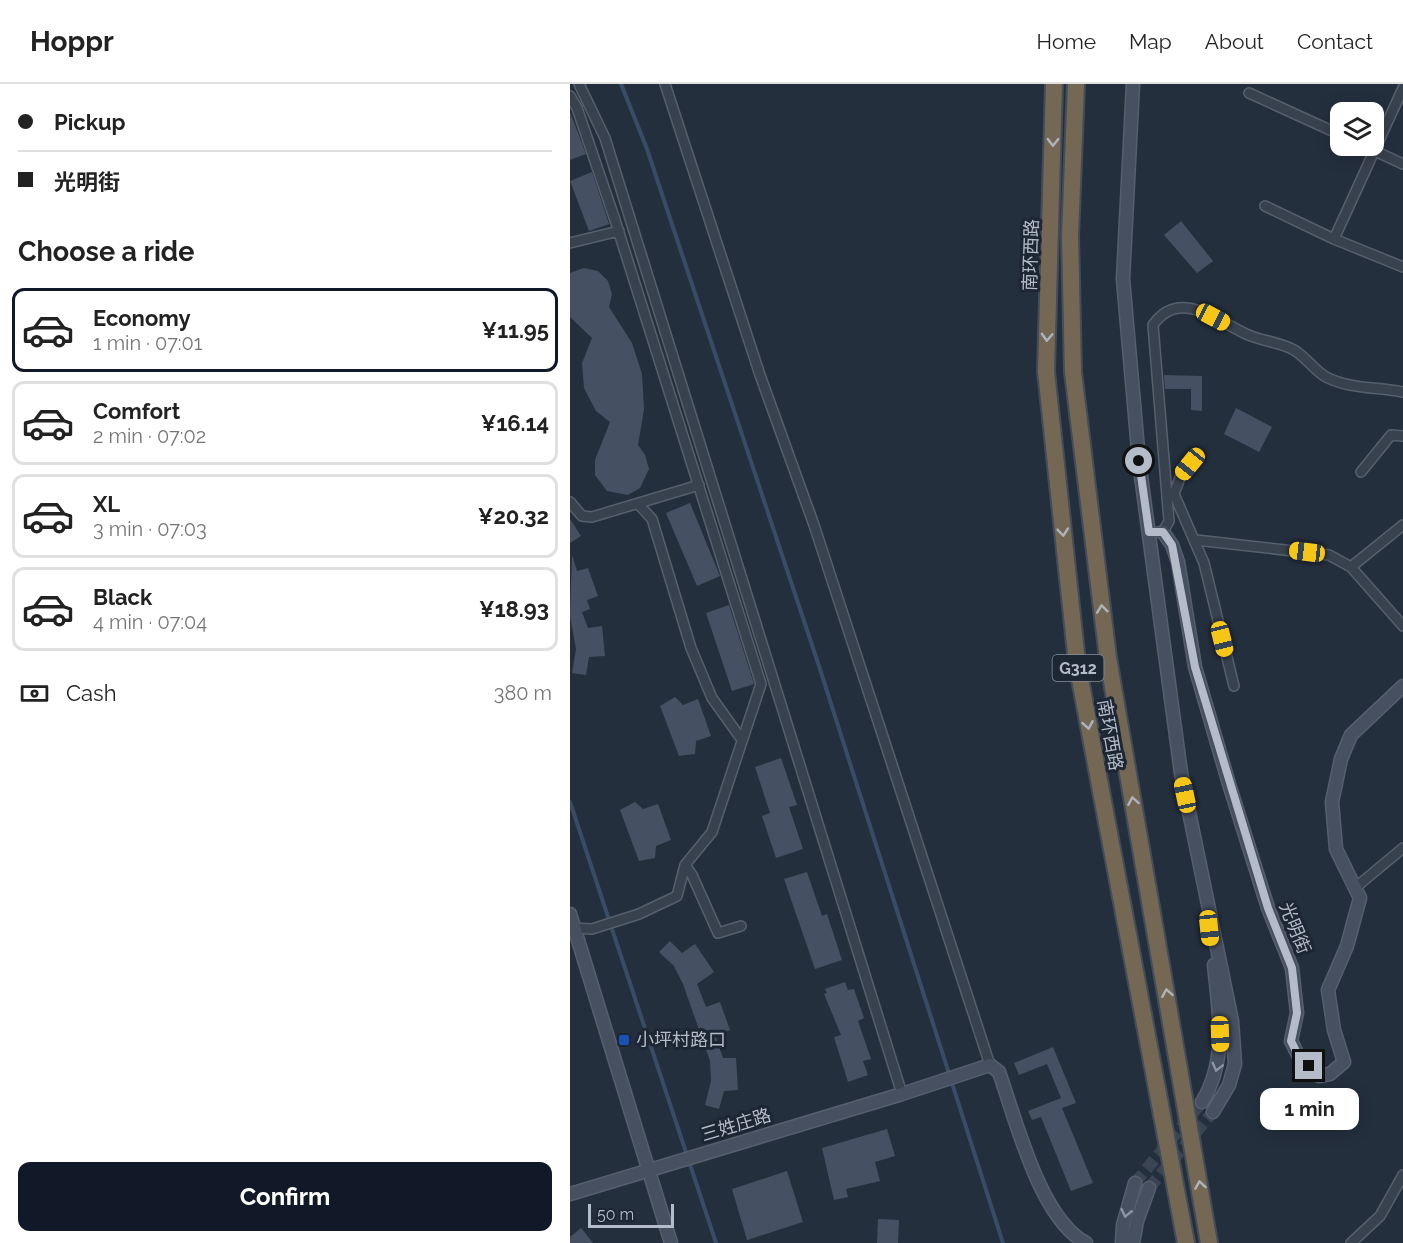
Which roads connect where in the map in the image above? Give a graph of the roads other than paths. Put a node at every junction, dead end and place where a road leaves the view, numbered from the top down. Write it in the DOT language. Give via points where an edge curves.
graph roads {
  1 [pos="579,84"];
  2 [pos="665,84"];
  3 [pos="1054,84"];
  4 [pos="1076,84"];
  5 [pos="1133,84"];
  6 [pos="1403,88"];
  7 [pos="1249,93"];
  8 [pos="570,96"];
  9 [pos="1330,130"];
  10 [pos="1384,130"];
  11 [pos="1384,154"];
  12 [pos="1372,156"];
  13 [pos="1403,164"];
  14 [pos="1265,206"];
  15 [pos="619,231"];
  16 [pos="1334,239"];
  17 [pos="570,243"];
  18 [pos="1403,267"];
  19 [pos="1403,392"];
  20 [pos="1403,436"];
  21 [pos="1198,454"];
  22 [pos="1360,472"];
  23 [pos="699,485"];
  24 [pos="1171,494"];
  25 [pos="570,502"];
  26 [pos="639,505"];
  27 [pos="1403,525"];
  28 [pos="1149,532"];
  29 [pos="1163,532"];
  30 [pos="1196,540"];
  31 [pos="1351,567"];
  32 [pos="1403,626"];
  33 [pos="1234,686"];
  34 [pos="1403,686"];
  35 [pos="742,740"];
  36 [pos="1403,848"];
  37 [pos="685,865"];
  38 [pos="1204,884"];
  39 [pos="1355,888"];
  40 [pos="571,923"];
  41 [pos="741,926"];
  42 [pos="985,1066"];
  43 [pos="907,1092"];
  44 [pos="1202,1102"];
  45 [pos="1213,1112"];
  46 [pos="649,1171"];
  47 [pos="1403,1175"];
  48 [pos="1135,1183"];
  49 [pos="1149,1188"];
  50 [pos="570,1194"];
  51 [pos="671,1243"];
  52 [pos="1086,1243"];
  53 [pos="1122,1243"];
  54 [pos="1133,1243"];
  55 [pos="1186,1243"];
  56 [pos="1209,1243"];
  57 [pos="1351,1243"];
  1 -- 43 [label="street" via="605,138"];
  2 -- 42 [label="street" via="759,375 814,525"];
  3 -- 55 [label="highway, 南环西路 / G312, one-way" via="1046,371 1077,663"];
  56 -- 4 [label="highway, 南环西路 / G312, one-way" via="1108,658 1073,372 1070,236"];
  5 -- 28 [label="street" via="1123,279"];
  6 -- 10 [label="street"];
  7 -- 9 [label="street"];
  8 -- 15 [label="street"];
  11 -- 13 [label="street"];
  12 -- 16 [label="street"];
  14 -- 16 [label="street"];
  15 -- 17 [label="street"];
  15 -- 23 [label="street"];
  16 -- 18 [label="street"];
  19 -- 24 [label="street" via="1359,387 1326,377 1294,350 1248,335 1196,308 1171,309 1153,325"];
  20 -- 22 [label="street" via="1391,435"];
  21 -- 24 [label="street"];
  23 -- 26 [label="street"];
  23 -- 35 [label="street" via="761,684"];
  24 -- 29 [label="street" via="1169,521"];
  24 -- 30 [label="street"];
  25 -- 26 [label="street" via="582,516 592,517"];
  26 -- 35 [label="street" via="652,519 691,648 712,698"];
  27 -- 31 [label="street"];
  28 -- 29 [label="street"];
  28 -- 38 [label="street" via="1181,773"];
  29 -- 39 [label="street, 光明街" via="1178,562 1195,667 1220,752 1268,908 1292,968 1297,1013 1291,1041 1299,1057 1319,1076 1330,1074 1344,1062 1328,990 1347,946 1360,898"];
  30 -- 31 [label="street" via="1329,555"];
  30 -- 33 [label="street"];
  31 -- 32 [label="street"];
  34 -- 39 [label="street, 光明街" via="1351,735 1341,759 1332,802 1336,849"];
  35 -- 37 [label="street" via="712,832"];
  36 -- 39 [label="street"];
  37 -- 40 [label="street" via="677,896 592,929"];
  37 -- 41 [label="street" via="718,933"];
  38 -- 44 [label="street, one-way" via="1220,1050 1214,1078"];
  38 -- 45 [label="street" via="1232,1021 1235,1064 1229,1085"];
  40 -- 46 [label="street"];
  42 -- 43 [label="street, 三姓庄路"];
  42 -- 52 [label="street" via="999,1072 1051,1209 1077,1239"];
  43 -- 46 [label="street, 三姓庄路"];
  46 -- 50 [label="street, 三姓庄路"];
  46 -- 51 [label="street"];
  47 -- 57 [label="street" via="1380,1216"];
  48 -- 53 [label="street, one-way"];
  49 -- 54 [label="street"];
}
